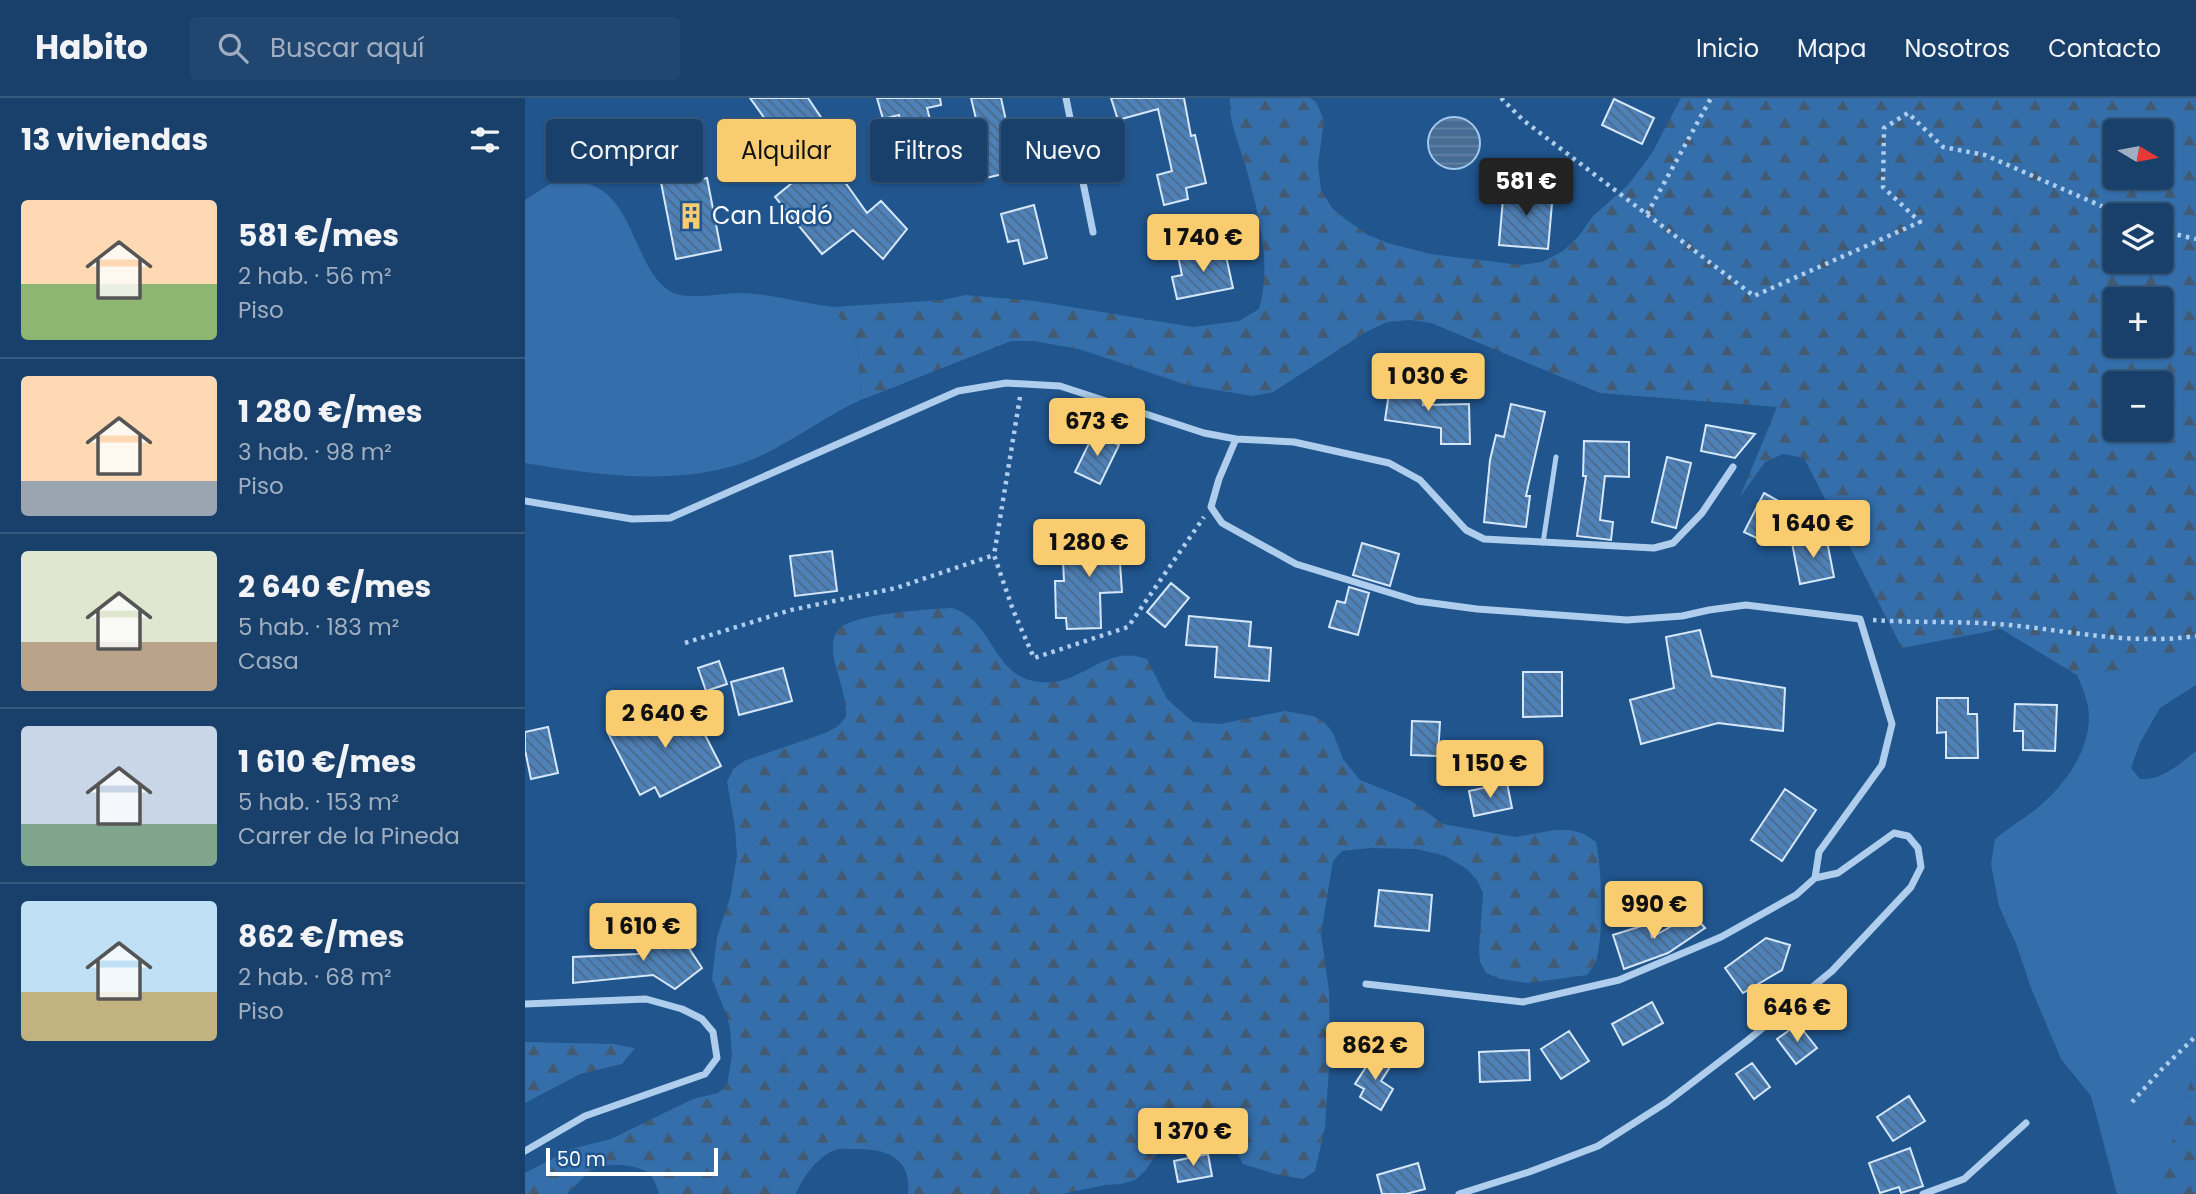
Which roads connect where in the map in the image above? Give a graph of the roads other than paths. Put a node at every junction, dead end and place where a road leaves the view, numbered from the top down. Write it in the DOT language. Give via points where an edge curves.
graph roads {
  1 [pos="1066,98"];
  2 [pos="1093,232"];
  3 [pos="1236,439"];
  4 [pos="1556,457"];
  5 [pos="1733,467"];
  6 [pos="525,501"];
  7 [pos="1543,543"];
  8 [pos="1815,878"];
  9 [pos="1366,984"];
  10 [pos="525,1004"];
  11 [pos="2026,1123"];
  12 [pos="525,1151"];
  13 [pos="1459,1194"];
  14 [pos="1923,1194"];
  1 -- 2 [label="street"];
  3 -- 6 [label="street" via="1060,386 1006,383 958,391 670,518 632,519"];
  3 -- 7 [label="street" via="1294,442 1389,463 1420,480 1466,530 1484,540"];
  3 -- 8 [label="street" via="1211,507 1221,523 1296,564 1417,601 1627,620 1746,605 1860,619 1892,724 1882,765 1819,852"];
  4 -- 7 [label="lane"];
  5 -- 7 [label="street" via="1702,513 1673,543 1654,548"];
  8 -- 9 [label="street" via="1796,895 1721,937 1619,980 1524,1002"];
  8 -- 13 [label="street" via="1838,873 1894,833 1908,836 1918,848 1921,867 1911,887 1832,971 1748,1041 1667,1102 1598,1146"];
  10 -- 12 [label="street" via="646,999 682,1009 702,1019 713,1032 717,1058 705,1074 585,1116"];
  11 -- 14 [label="street" via="1964,1179"];
}
